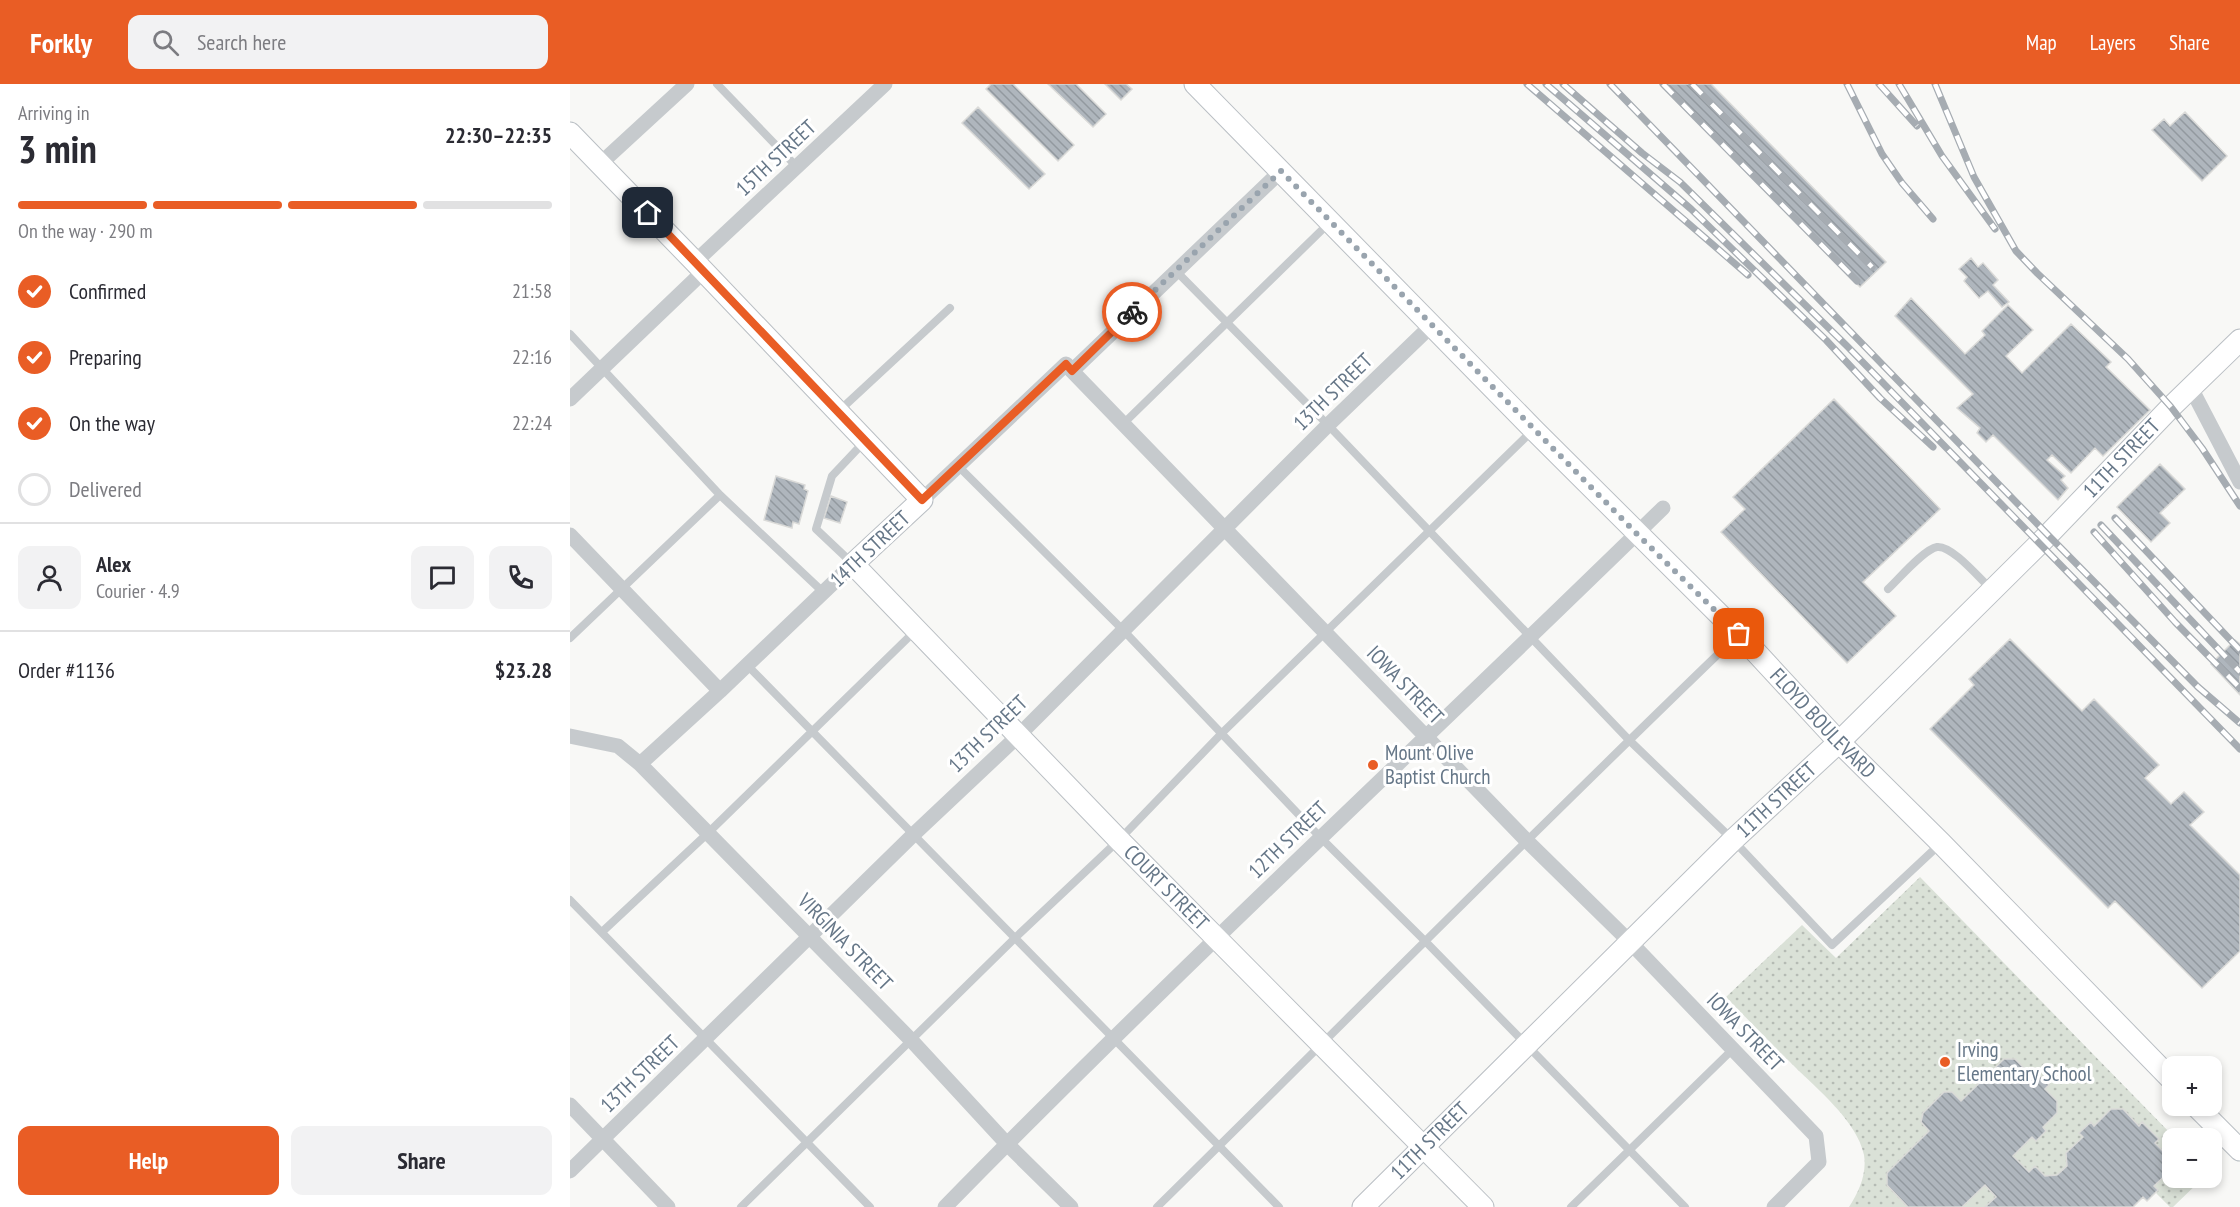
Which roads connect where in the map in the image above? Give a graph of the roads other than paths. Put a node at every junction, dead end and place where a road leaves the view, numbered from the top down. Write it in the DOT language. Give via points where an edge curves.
graph roads {
  1 [pos="687,84"];
  2 [pos="717,84"];
  3 [pos="885,84"];
  4 [pos="1195,84"];
  5 [pos="570,133"];
  6 [pos="600,164"];
  7 [pos="798,167"];
  8 [pos="1281,171"];
  9 [pos="1330,222"];
  10 [pos="700,266"];
  11 [pos="1175,270"];
  12 [pos="950,308"];
  13 [pos="1228,322"];
  14 [pos="1432,326"];
  15 [pos="570,334"];
  16 [pos="2240,340"];
  17 [pos="602,368"];
  18 [pos="1072,371"];
  19 [pos="2191,388"];
  20 [pos="570,399"];
  21 [pos="838,411"];
  22 [pos="1123,424"];
  23 [pos="1329,425"];
  24 [pos="1534,430"];
  25 [pos="866,440"];
  26 [pos="958,466"];
  27 [pos="2240,482"];
  28 [pos="720,495"];
  29 [pos="922,500"];
  30 [pos="1663,508"];
  31 [pos="1226,529"];
  32 [pos="1430,531"];
  33 [pos="1637,534"];
  34 [pos="570,535"];
  35 [pos="853,564"];
  36 [pos="1888,589"];
  37 [pos="622,590"];
  38 [pos="1992,590"];
  39 [pos="823,592"];
  40 [pos="916,629"];
  41 [pos="1123,630"];
  42 [pos="1325,633"];
  43 [pos="1739,634"];
  44 [pos="1532,636"];
  45 [pos="570,638"];
  46 [pos="747,665"];
  47 [pos="720,691"];
  48 [pos="812,732"];
  49 [pos="1222,733"];
  50 [pos="570,736"];
  51 [pos="1018,736"];
  52 [pos="1427,737"];
  53 [pos="1629,740"];
  54 [pos="1839,742"];
  55 [pos="640,764"];
  56 [pos="708,832"];
  57 [pos="914,834"];
  58 [pos="1321,838"];
  59 [pos="1119,840"];
  60 [pos="1526,840"];
  61 [pos="1733,840"];
  62 [pos="1941,843"];
  63 [pos="570,900"];
  64 [pos="602,932"];
  65 [pos="810,936"];
  66 [pos="1015,938"];
  67 [pos="1216,938"];
  68 [pos="1426,942"];
  69 [pos="1630,942"];
  70 [pos="706,1039"];
  71 [pos="1114,1040"];
  72 [pos="912,1041"];
  73 [pos="1321,1045"];
  74 [pos="1527,1045"];
  75 [pos="1733,1049"];
  76 [pos="2162,1070"];
  77 [pos="570,1106"];
  78 [pos="2206,1116"];
  79 [pos="603,1138"];
  80 [pos="806,1142"];
  81 [pos="1007,1144"];
  82 [pos="1220,1146"];
  83 [pos="1425,1148"];
  84 [pos="1629,1149"];
  85 [pos="2240,1150"];
  86 [pos="570,1171"];
  87 [pos="668,1207"];
  88 [pos="741,1207"];
  89 [pos="870,1207"];
  90 [pos="945,1207"];
  91 [pos="1071,1207"];
  92 [pos="1157,1207"];
  93 [pos="1279,1207"];
  94 [pos="1363,1207"];
  95 [pos="1483,1207"];
  96 [pos="1571,1207"];
  97 [pos="1685,1207"];
  98 [pos="1774,1207"];
  1 -- 6 [label="street"];
  2 -- 7 [label="lane"];
  3 -- 7 [label="street, 15TH STREET"];
  4 -- 8 [label="main road, FLOYD BOULEVARD"];
  5 -- 6 [label="main road"];
  6 -- 10 [label="main road"];
  7 -- 10 [label="street, 15TH STREET"];
  8 -- 9 [label="main road, FLOYD BOULEVARD"];
  8 -- 11 [label="street, 14TH STREET"];
  9 -- 13 [label="lane"];
  9 -- 14 [label="main road, FLOYD BOULEVARD"];
  10 -- 17 [label="street, 15TH STREET"];
  10 -- 21 [label="main road"];
  11 -- 13 [label="lane"];
  11 -- 18 [label="street, 14TH STREET"];
  12 -- 21 [label="lane"];
  13 -- 22 [label="lane"];
  13 -- 23 [label="lane"];
  14 -- 23 [label="street, 13TH STREET"];
  14 -- 24 [label="main road, FLOYD BOULEVARD"];
  15 -- 17 [label="lane"];
  16 -- 19 [label="main road, 11TH STREET"];
  17 -- 20 [label="street, 15TH STREET"];
  17 -- 28 [label="lane"];
  18 -- 22 [label="street, IOWA STREET"];
  18 -- 26 [label="street, 14TH STREET" via="1066,364"];
  19 -- 27 [label="street"];
  19 -- 38 [label="main road, 11TH STREET"];
  21 -- 25 [label="main road"];
  22 -- 31 [label="street, IOWA STREET"];
  23 -- 31 [label="street, 13TH STREET"];
  23 -- 32 [label="lane"];
  24 -- 32 [label="lane"];
  24 -- 33 [label="main road, FLOYD BOULEVARD"];
  25 -- 29 [label="main road"];
  25 -- 35 [label="lane" via="832,476 816,529"];
  26 -- 29 [label="street, 14TH STREET"];
  26 -- 41 [label="lane"];
  28 -- 37 [label="lane"];
  28 -- 39 [label="lane"];
  29 -- 35 [label="main road, 14TH STREET"];
  30 -- 33 [label="street, 12TH STREET"];
  31 -- 41 [label="street, 13TH STREET"];
  31 -- 42 [label="street, IOWA STREET"];
  32 -- 42 [label="lane"];
  32 -- 44 [label="lane"];
  33 -- 43 [label="main road, FLOYD BOULEVARD"];
  33 -- 44 [label="street, 12TH STREET"];
  34 -- 37 [label="street"];
  35 -- 39 [label="street, 14TH STREET"];
  35 -- 40 [label="main road, COURT STREET"];
  36 -- 38 [label="lane" via="1928,550 1938,547 1955,555"];
  37 -- 45 [label="lane"];
  37 -- 47 [label="street"];
  38 -- 54 [label="main road, 11TH STREET"];
  39 -- 46 [label="street, 14TH STREET"];
  40 -- 48 [label="lane"];
  40 -- 51 [label="main road, COURT STREET"];
  41 -- 49 [label="lane"];
  41 -- 51 [label="street, 13TH STREET"];
  42 -- 49 [label="lane"];
  42 -- 52 [label="street, IOWA STREET"];
  43 -- 53 [label="lane"];
  43 -- 54 [label="main road, FLOYD BOULEVARD"];
  44 -- 52 [label="street, 12TH STREET"];
  44 -- 53 [label="lane"];
  46 -- 47 [label="street, 14TH STREET"];
  46 -- 48 [label="lane"];
  47 -- 55 [label="street, 14TH STREET"];
  48 -- 56 [label="lane"];
  48 -- 57 [label="lane"];
  49 -- 58 [label="lane"];
  49 -- 59 [label="lane"];
  50 -- 55 [label="street, VIRGINIA STREET" via="618,746"];
  51 -- 57 [label="street, 13TH STREET"];
  51 -- 59 [label="main road, COURT STREET"];
  52 -- 58 [label="street, 12TH STREET"];
  52 -- 60 [label="street, IOWA STREET"];
  53 -- 60 [label="lane"];
  53 -- 61 [label="lane"];
  54 -- 61 [label="main road, 11TH STREET"];
  54 -- 62 [label="main road, FLOYD BOULEVARD"];
  55 -- 56 [label="street, VIRGINIA STREET"];
  56 -- 64 [label="lane"];
  56 -- 65 [label="street, VIRGINIA STREET"];
  57 -- 65 [label="street, 13TH STREET"];
  57 -- 66 [label="lane"];
  58 -- 67 [label="street, 12TH STREET"];
  58 -- 68 [label="lane"];
  59 -- 66 [label="lane"];
  59 -- 67 [label="main road, COURT STREET"];
  60 -- 68 [label="lane"];
  60 -- 69 [label="street, IOWA STREET"];
  61 -- 62 [label="lane" via="1832,945"];
  61 -- 69 [label="main road, 11TH STREET"];
  62 -- 76 [label="main road, FLOYD BOULEVARD"];
  63 -- 64 [label="lane"];
  64 -- 70 [label="lane"];
  65 -- 70 [label="street, 13TH STREET"];
  65 -- 72 [label="street, VIRGINIA STREET"];
  66 -- 71 [label="lane"];
  66 -- 72 [label="lane"];
  67 -- 71 [label="street, 12TH STREET"];
  67 -- 73 [label="main road, COURT STREET"];
  68 -- 73 [label="lane"];
  68 -- 74 [label="lane"];
  69 -- 74 [label="main road, 11TH STREET"];
  69 -- 75 [label="street, IOWA STREET"];
  70 -- 79 [label="street, 13TH STREET"];
  70 -- 80 [label="lane"];
  71 -- 81 [label="street, 12TH STREET"];
  71 -- 82 [label="lane"];
  72 -- 80 [label="lane"];
  72 -- 81 [label="street, VIRGINIA STREET"];
  73 -- 82 [label="lane"];
  73 -- 83 [label="main road, COURT STREET"];
  74 -- 83 [label="main road, 11TH STREET"];
  74 -- 84 [label="lane"];
  75 -- 84 [label="lane"];
  75 -- 98 [label="street, IOWA STREET" via="1816,1136 1819,1162"];
  77 -- 79 [label="street"];
  78 -- 85 [label="main road"];
  79 -- 86 [label="street, 13TH STREET"];
  79 -- 87 [label="street"];
  80 -- 88 [label="lane"];
  80 -- 89 [label="lane"];
  81 -- 90 [label="street, 12TH STREET"];
  81 -- 91 [label="street, VIRGINIA STREET"];
  82 -- 92 [label="lane"];
  82 -- 93 [label="lane"];
  83 -- 94 [label="main road, 11TH STREET"];
  83 -- 95 [label="main road, COURT STREET"];
  84 -- 96 [label="lane"];
  84 -- 97 [label="lane"];
}
